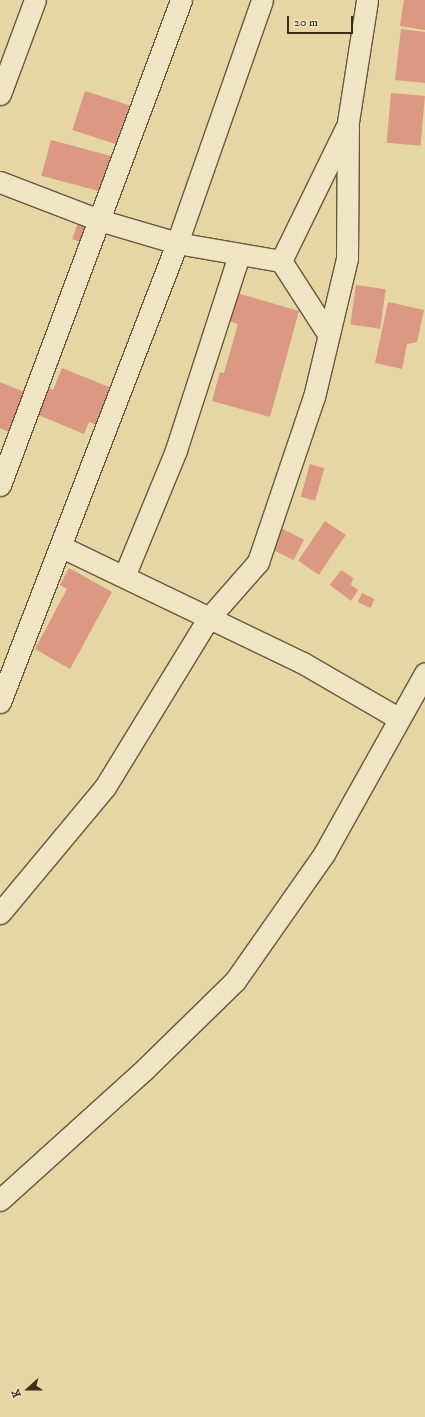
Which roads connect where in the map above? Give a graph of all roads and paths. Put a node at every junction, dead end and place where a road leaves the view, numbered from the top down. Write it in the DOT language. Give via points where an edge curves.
graph roads {
  1 [pos="35,0"];
  2 [pos="181,0"];
  3 [pos="262,0"];
  4 [pos="367,0"];
  5 [pos="0,94"];
  6 [pos="348,122"];
  7 [pos="0,182"];
  8 [pos="98,220"];
  9 [pos="177,243"];
  10 [pos="239,255"];
  11 [pos="281,261"];
  12 [pos="328,334"];
  13 [pos="0,485"];
  14 [pos="62,547"];
  15 [pos="125,574"];
  16 [pos="208,619"];
  17 [pos="425,673"];
  18 [pos="0,702"];
  19 [pos="398,718"];
  20 [pos="0,913"];
  21 [pos="0,1200"];
  1 -- 5 [label="street"];
  2 -- 8 [label="street"];
  3 -- 9 [label="street"];
  4 -- 6 [label="street"];
  6 -- 11 [label="street"];
  6 -- 12 [label="street" via="346,258"];
  7 -- 8 [label="street"];
  8 -- 9 [label="street"];
  8 -- 13 [label="street"];
  9 -- 10 [label="street"];
  9 -- 14 [label="street"];
  10 -- 11 [label="street"];
  10 -- 15 [label="street" via="176,450"];
  11 -- 12 [label="street"];
  12 -- 16 [label="street" via="314,397 258,562"];
  14 -- 15 [label="street"];
  14 -- 18 [label="street"];
  15 -- 16 [label="street"];
  16 -- 19 [label="street" via="303,663"];
  16 -- 20 [label="street" via="105,787"];
  17 -- 19 [label="street"];
  19 -- 21 [label="street" via="324,854 235,981 145,1068"];
}
